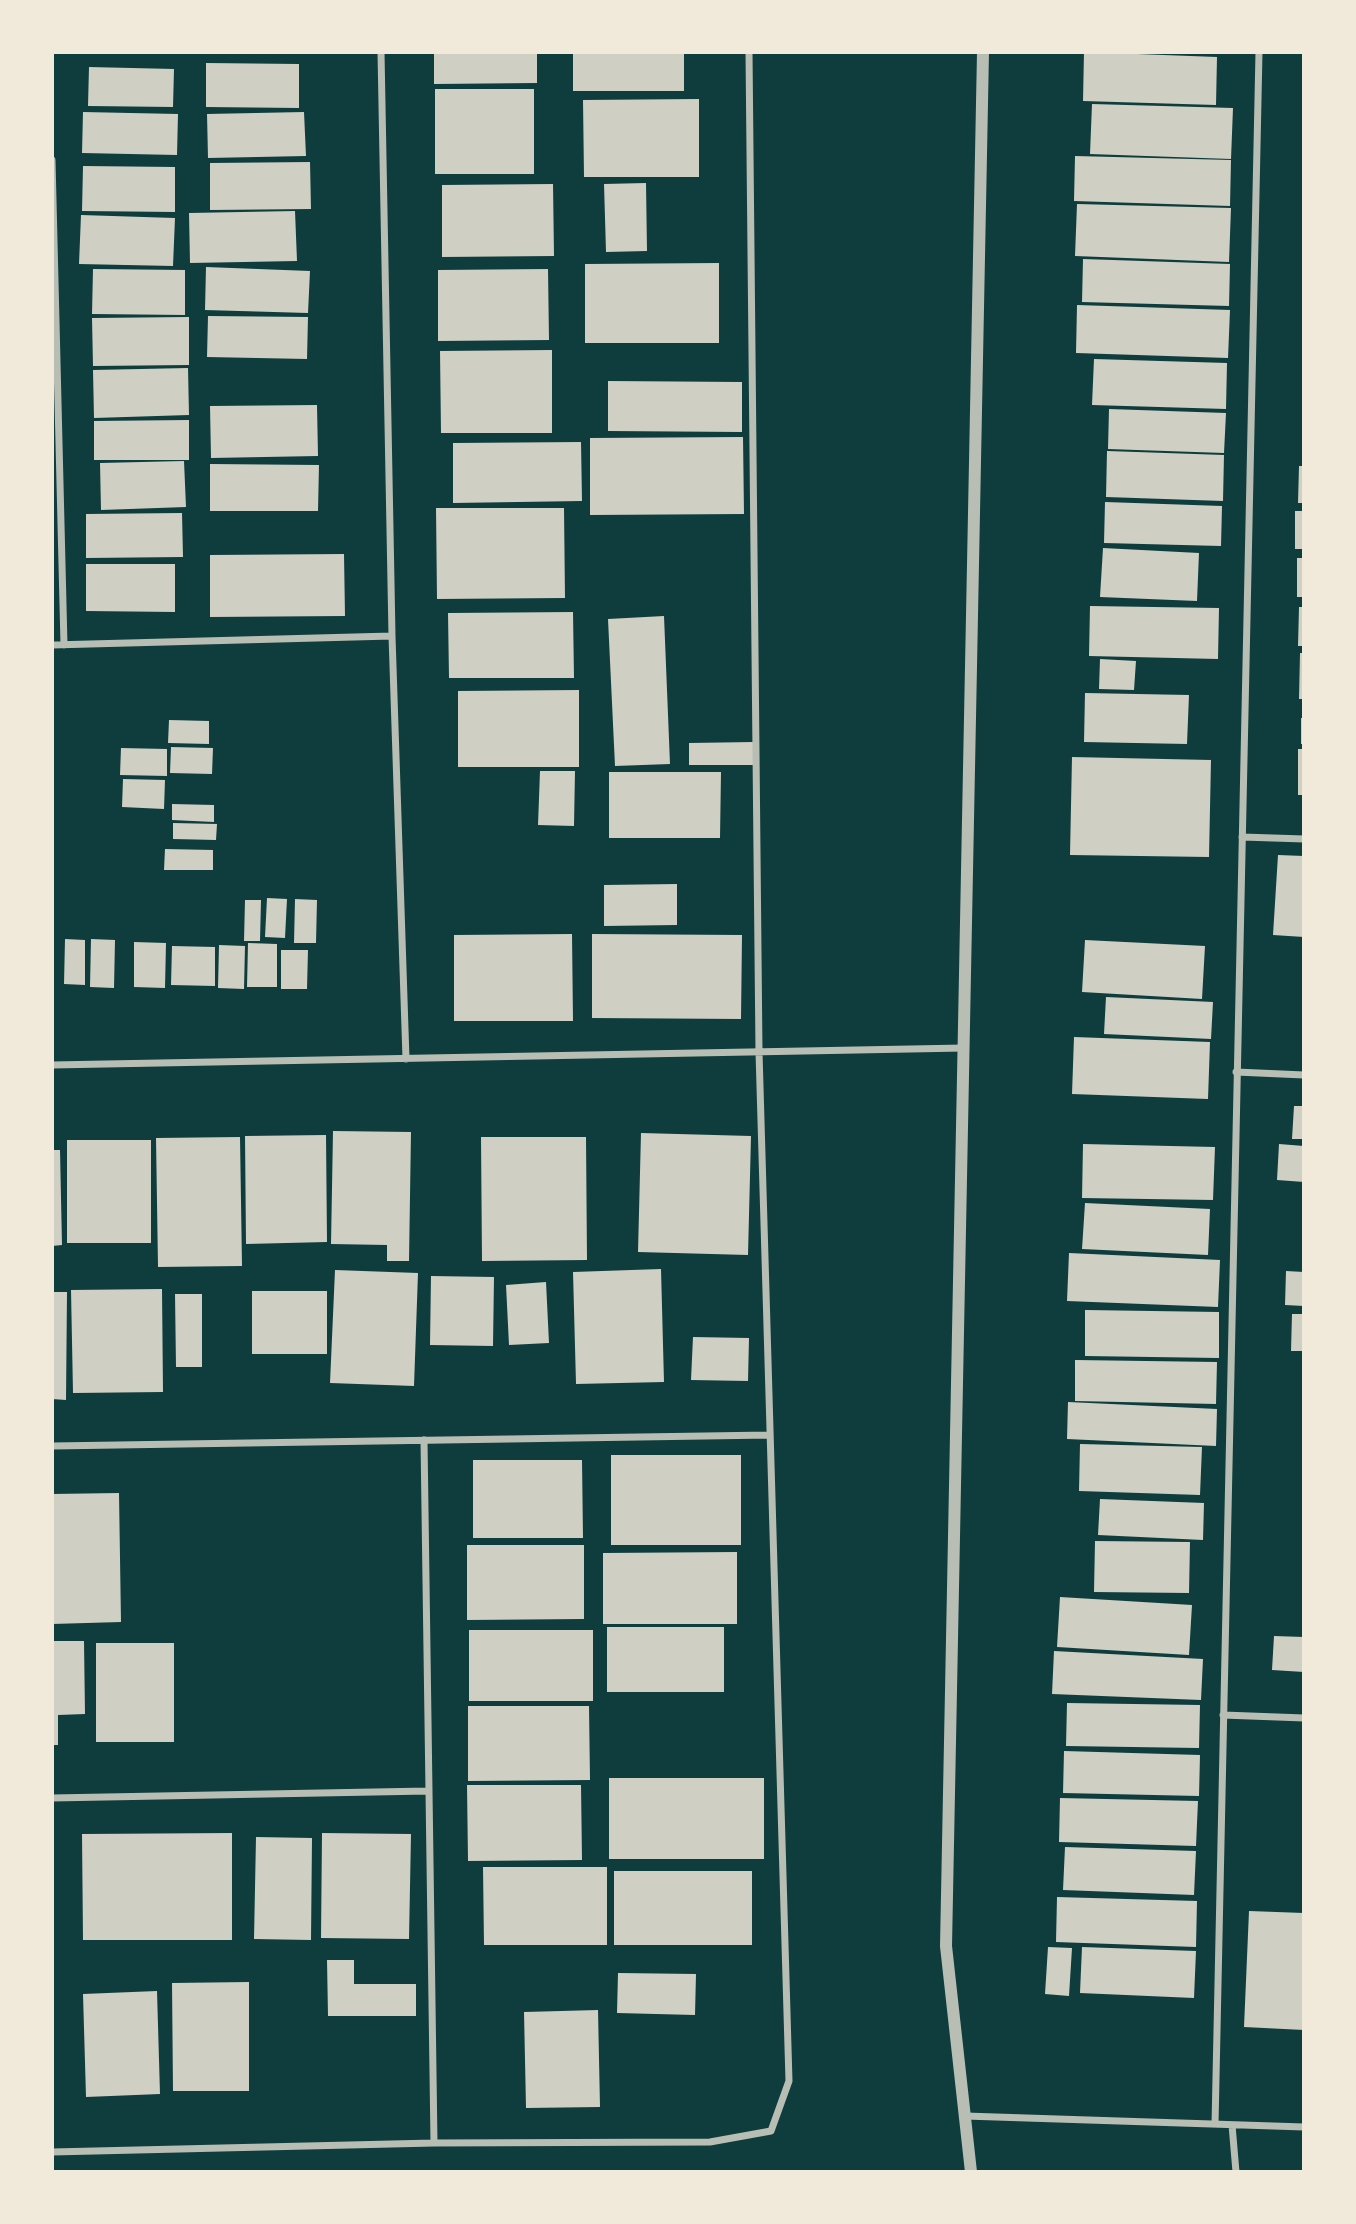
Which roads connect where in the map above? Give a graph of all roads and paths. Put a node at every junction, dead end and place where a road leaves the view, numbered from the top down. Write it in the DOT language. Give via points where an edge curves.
graph roads {
  1 [pos="381,52"];
  2 [pos="749,52"];
  3 [pos="983,52"];
  4 [pos="1259,52"];
  5 [pos="52,160"];
  6 [pos="55,351"];
  7 [pos="392,636"];
  8 [pos="52,645"];
  9 [pos="64,645"];
  10 [pos="1242,836"];
  11 [pos="1304,839"];
  12 [pos="964,1048"];
  13 [pos="759,1052"];
  14 [pos="406,1059"];
  15 [pos="52,1065"];
  16 [pos="1236,1072"];
  17 [pos="1304,1075"];
  18 [pos="770,1435"];
  19 [pos="424,1440"];
  20 [pos="52,1446"];
  21 [pos="1223,1715"];
  22 [pos="1304,1718"];
  23 [pos="428,1791"];
  24 [pos="52,1798"];
  25 [pos="965,2116"];
  26 [pos="1215,2124"];
  27 [pos="1232,2125"];
  28 [pos="1304,2127"];
  29 [pos="433,2144"];
  30 [pos="52,2152"];
  31 [pos="971,2172"];
  32 [pos="1236,2172"];
  1 -- 7 [label="street"];
  2 -- 13 [label="street"];
  3 -- 12 [label="street"];
  4 -- 10 [label="street"];
  5 -- 6 [label="street"];
  6 -- 9 [label="street"];
  7 -- 9 [label="street"];
  7 -- 14 [label="street"];
  8 -- 9 [label="street"];
  10 -- 11 [label="street"];
  10 -- 16 [label="street"];
  12 -- 13 [label="street"];
  12 -- 25 [label="street" via="946,1946"];
  13 -- 14 [label="street"];
  13 -- 18 [label="street"];
  14 -- 15 [label="street"];
  16 -- 17 [label="street"];
  16 -- 21 [label="street"];
  18 -- 19 [label="street"];
  18 -- 29 [label="street" via="789,2081 771,2132 710,2142"];
  19 -- 20 [label="street"];
  19 -- 23 [label="street"];
  21 -- 22 [label="street"];
  21 -- 26 [label="street"];
  23 -- 24 [label="street"];
  23 -- 29 [label="street"];
  25 -- 26 [label="street"];
  25 -- 31 [label="street"];
  26 -- 27 [label="street"];
  27 -- 28 [label="street"];
  27 -- 32 [label="street"];
  29 -- 30 [label="street"];
}
